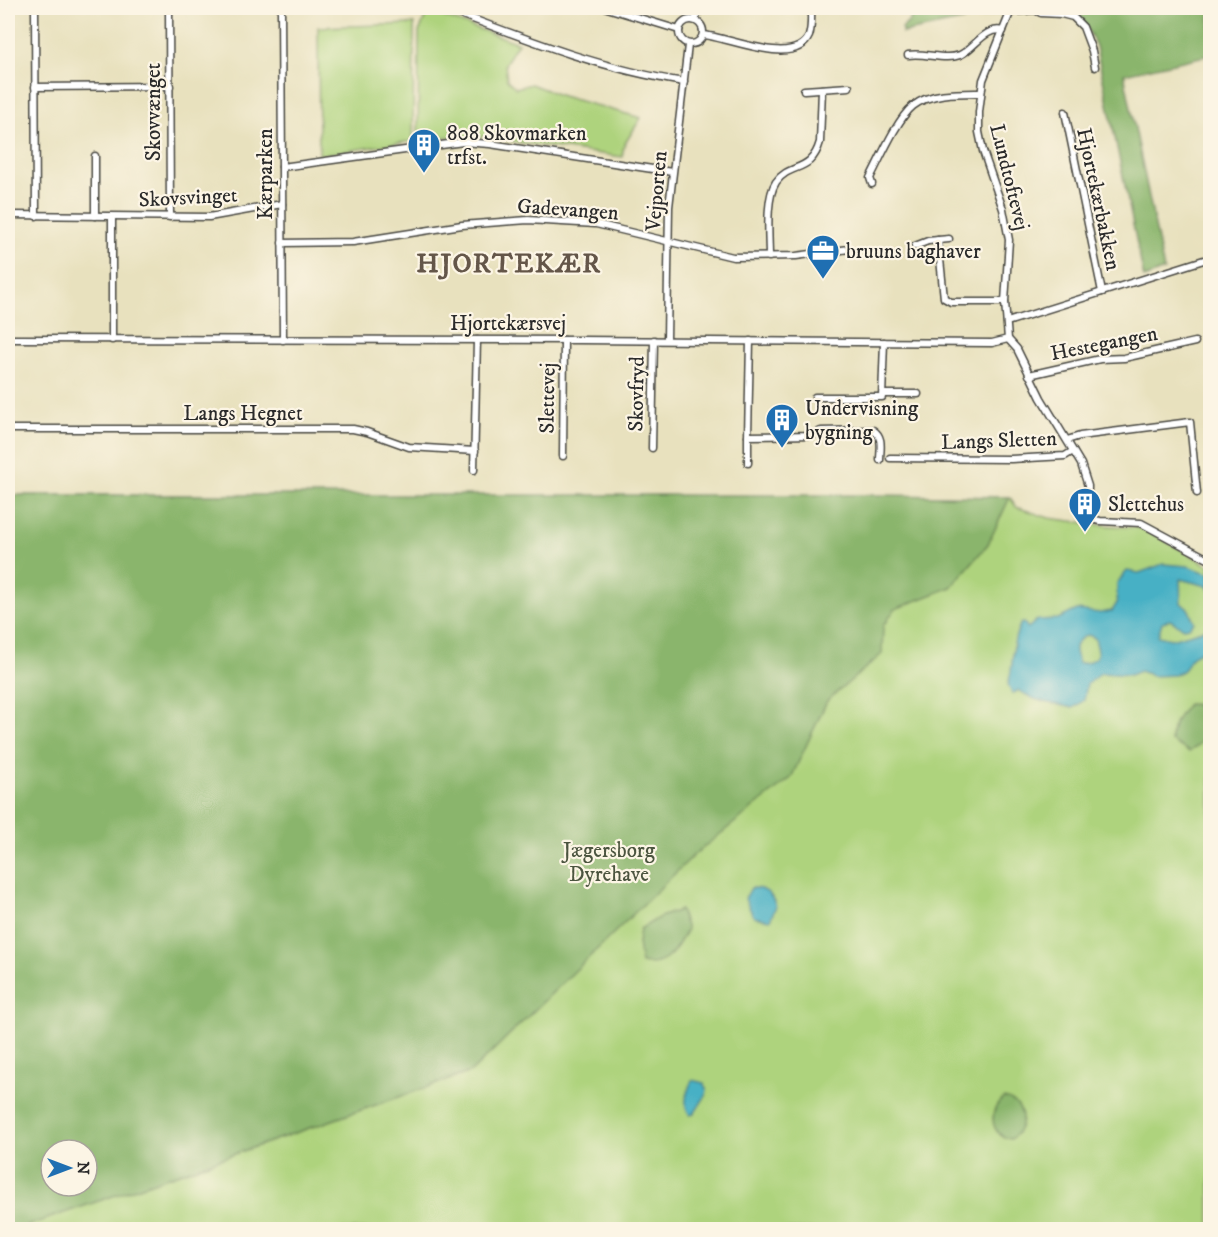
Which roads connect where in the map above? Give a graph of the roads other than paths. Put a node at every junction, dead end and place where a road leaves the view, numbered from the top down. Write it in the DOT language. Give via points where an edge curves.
graph roads {
  1 [pos="35,8"];
  2 [pos="170,8"];
  3 [pos="280,8"];
  4 [pos="444,8"];
  5 [pos="607,8"];
  6 [pos="700,8"];
  7 [pos="811,8"];
  8 [pos="1011,10"];
  9 [pos="626,11"];
  10 [pos="695,20"];
  11 [pos="679,30"];
  12 [pos="1003,31"];
  13 [pos="703,35"];
  14 [pos="688,45"];
  15 [pos="908,55"];
  16 [pos="1095,67"];
  17 [pos="684,82"];
  18 [pos="170,86"];
  19 [pos="35,87"];
  20 [pos="849,87"];
  21 [pos="822,89"];
  22 [pos="804,90"];
  23 [pos="981,93"];
  24 [pos="1065,112"];
  25 [pos="95,156"];
  26 [pos="282,167"];
  27 [pos="672,172"];
  28 [pos="872,184"];
  29 [pos="282,204"];
  30 [pos="8,215"];
  31 [pos="36,216"];
  32 [pos="95,216"];
  33 [pos="112,217"];
  34 [pos="170,217"];
  35 [pos="949,239"];
  36 [pos="938,240"];
  37 [pos="668,241"];
  38 [pos="282,243"];
  39 [pos="915,246"];
  40 [pos="849,249"];
  41 [pos="769,258"];
  42 [pos="1210,258"];
  43 [pos="1102,292"];
  44 [pos="1005,302"];
  45 [pos="1007,322"];
  46 [pos="8,339"];
  47 [pos="1008,339"];
  48 [pos="112,340"];
  49 [pos="283,340"];
  50 [pos="477,340"];
  51 [pos="564,340"];
  52 [pos="654,340"];
  53 [pos="667,340"];
  54 [pos="750,341"];
  55 [pos="884,342"];
  56 [pos="1195,342"];
  57 [pos="1029,375"];
  58 [pos="883,394"];
  59 [pos="918,394"];
  60 [pos="815,397"];
  61 [pos="8,429"];
  62 [pos="748,436"];
  63 [pos="1067,440"];
  64 [pos="652,448"];
  65 [pos="475,451"];
  66 [pos="1073,451"];
  67 [pos="563,456"];
  68 [pos="890,458"];
  69 [pos="880,460"];
  70 [pos="748,463"];
  71 [pos="474,470"];
  72 [pos="1197,493"];
  73 [pos="1210,560"];
  1 -- 19 [label="street"];
  2 -- 18 [label="street, Skovvænget"];
  3 -- 26 [label="street, Kærparken"];
  4 -- 17 [label="street" via="582,59"];
  5 -- 9 [label="street"];
  6 -- 10 [label="street"];
  7 -- 13 [label="street" via="808,38 795,49 774,50"];
  8 -- 12 [label="street, Lundtoftevej"];
  8 -- 16 [label="street" via="1073,17 1083,27"];
  9 -- 11 [label="street"];
  10 -- 11 [label="street" via="685,22"];
  10 -- 13 [label="street"];
  11 -- 14 [label="street"];
  12 -- 15 [label="street" via="989,31 960,55"];
  12 -- 23 [label="street, Lundtoftevej"];
  13 -- 14 [label="street" via="698,43"];
  14 -- 17 [label="street, Vejporten"];
  17 -- 27 [label="street, Vejporten"];
  18 -- 19 [label="street"];
  18 -- 34 [label="street, Skovvænget"];
  19 -- 31 [label="street"];
  20 -- 21 [label="street"];
  21 -- 22 [label="street"];
  21 -- 41 [label="street" via="818,151 805,166 781,177 772,192"];
  23 -- 28 [label="street" via="943,95 914,105 904,115 870,178"];
  23 -- 44 [label="street, Lundtoftevej" via="981,140 1009,240"];
  24 -- 43 [label="street, Hjortekærbakken"];
  25 -- 32 [label="street"];
  26 -- 27 [label="street" via="470,142"];
  26 -- 29 [label="street, Kærparken"];
  27 -- 37 [label="street, Vejporten"];
  29 -- 34 [label="street, Skovsvinget" via="217,216"];
  29 -- 38 [label="street, Kærparken"];
  30 -- 31 [label="street, Skovsvinget"];
  31 -- 32 [label="street, Skovsvinget"];
  32 -- 33 [label="street, Skovsvinget"];
  33 -- 34 [label="street, Skovsvinget"];
  33 -- 48 [label="street"];
  35 -- 36 [label="street"];
  36 -- 39 [label="street"];
  36 -- 44 [label="street" via="944,298 951,302"];
  37 -- 38 [label="street, Gadevangen" via="596,224 528,220 462,225 353,242"];
  37 -- 41 [label="street, Gadevangen" via="719,255"];
  37 -- 53 [label="street, Vejporten"];
  38 -- 49 [label="street, Kærparken"];
  40 -- 41 [label="street, Gadevangen"];
  42 -- 43 [label="street, Hjortekærbakken"];
  43 -- 45 [label="street, Hjortekærbakken"];
  44 -- 45 [label="street, Lundtoftevej"];
  45 -- 47 [label="street, Lundtoftevej"];
  46 -- 48 [label="street, Hjortekærsvej"];
  47 -- 55 [label="street, Hjortekærsvej" via="992,343"];
  47 -- 57 [label="street, Lundtoftevej"];
  48 -- 49 [label="street, Hjortekærsvej"];
  49 -- 50 [label="street, Hjortekærsvej"];
  50 -- 51 [label="street, Hjortekærsvej"];
  50 -- 65 [label="street"];
  51 -- 52 [label="street, Hjortekærsvej"];
  51 -- 67 [label="street, Slettevej"];
  52 -- 53 [label="street, Hjortekærsvej"];
  52 -- 64 [label="street, Skovfryd"];
  53 -- 54 [label="street, Hjortekærsvej"];
  54 -- 55 [label="street, Hjortekærsvej"];
  54 -- 62 [label="street"];
  55 -- 58 [label="street"];
  56 -- 57 [label="street, Hestegangen"];
  57 -- 63 [label="street, Lundtoftevej"];
  58 -- 59 [label="street"];
  58 -- 60 [label="street"];
  61 -- 65 [label="street, Langs Hegnet" via="353,429 409,447"];
  62 -- 69 [label="street" via="873,430 881,440"];
  62 -- 70 [label="street"];
  63 -- 66 [label="street, Lundtoftevej"];
  63 -- 72 [label="street" via="1190,422"];
  65 -- 71 [label="street"];
  66 -- 68 [label="street, Langs Sletten" via="1065,456 1011,459"];
  66 -- 73 [label="street, Lundtoftevej" via="1086,475 1087,518 1141,523"];
}
